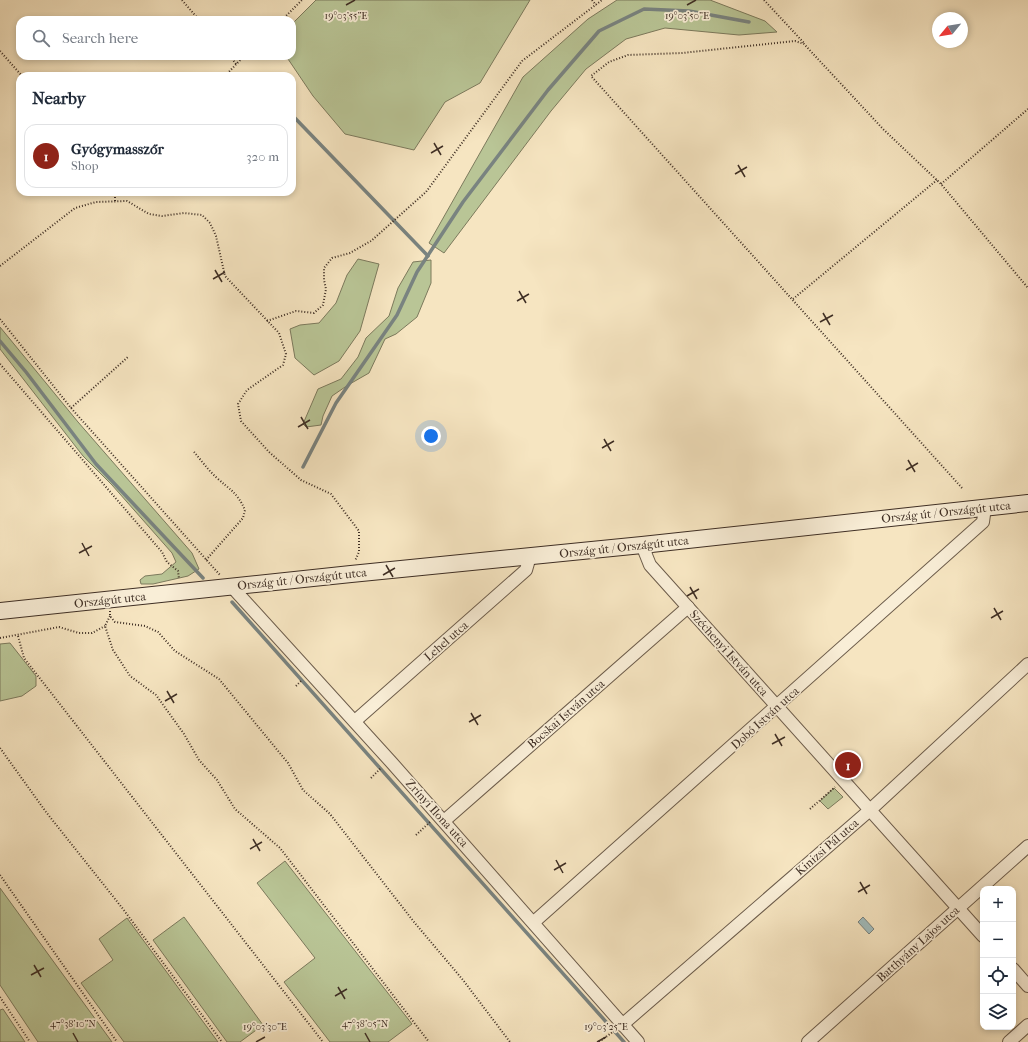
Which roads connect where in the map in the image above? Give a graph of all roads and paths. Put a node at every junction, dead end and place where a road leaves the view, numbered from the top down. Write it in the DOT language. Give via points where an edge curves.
graph roads {
  1 [pos="182,0"];
  2 [pos="302,0"];
  3 [pos="592,0"];
  4 [pos="602,0"];
  5 [pos="764,0"];
  6 [pos="596,5"];
  7 [pos="196,16"];
  8 [pos="286,16"];
  9 [pos="804,44"];
  10 [pos="0,51"];
  11 [pos="233,60"];
  12 [pos="240,60"];
  13 [pos="236,64"];
  14 [pos="18,72"];
  15 [pos="229,72"];
  16 [pos="1028,109"];
  17 [pos="937,180"];
  18 [pos="941,184"];
  19 [pos="115,196"];
  20 [pos="115,200"];
  21 [pos="0,266"];
  22 [pos="1028,288"];
  23 [pos="792,300"];
  24 [pos="0,319"];
  25 [pos="267,321"];
  26 [pos="129,356"];
  27 [pos="0,364"];
  28 [pos="71,408"];
  29 [pos="194,452"];
  30 [pos="962,488"];
  31 [pos="1028,503"];
  32 [pos="985,507"];
  33 [pos="642,545"];
  34 [pos="530,556"];
  35 [pos="206,560"];
  36 [pos="351,574"];
  37 [pos="226,588"];
  38 [pos="182,592"];
  39 [pos="688,607"];
  40 [pos="111,608"];
  41 [pos="0,611"];
  42 [pos="105,626"];
  43 [pos="18,636"];
  44 [pos="0,638"];
  45 [pos="1028,664"];
  46 [pos="298,684"];
  47 [pos="296,686"];
  48 [pos="777,707"];
  49 [pos="355,721"];
  50 [pos="0,748"];
  51 [pos="383,766"];
  52 [pos="371,778"];
  53 [pos="843,780"];
  54 [pos="810,809"];
  55 [pos="870,810"];
  56 [pos="438,821"];
  57 [pos="416,835"];
  58 [pos="1028,846"];
  59 [pos="0,875"];
  60 [pos="958,908"];
  61 [pos="534,922"];
  62 [pos="980,933"];
  63 [pos="1016,972"];
  64 [pos="1028,986"];
  65 [pos="0,997"];
  66 [pos="622,1025"];
  67 [pos="1028,1025"];
  68 [pos="30,1042"];
  69 [pos="117,1042"];
  70 [pos="222,1042"];
  71 [pos="323,1042"];
  72 [pos="429,1042"];
  73 [pos="510,1042"];
  74 [pos="599,1042"];
  75 [pos="638,1042"];
  76 [pos="808,1042"];
  77 [pos="1009,1042"];
  1 -- 7 [label="path"];
  2 -- 8 [label="path"];
  3 -- 6 [label="path"];
  4 -- 6 [label="path"];
  5 -- 9 [label="path"];
  6 -- 25 [label="path" via="522,61 426,192 371,241 350,253 332,258 324,268 326,289 323,305 314,312 296,311"];
  9 -- 17 [label="path" via="883,129"];
  9 -- 23 [label="path" via="795,41 682,53 628,55 609,62 591,76"];
  10 -- 14 [label="path"];
  11 -- 13 [label="path"];
  12 -- 13 [label="path"];
  13 -- 15 [label="path"];
  16 -- 18 [label="path"];
  17 -- 18 [label="path"];
  17 -- 23 [label="path"];
  18 -- 22 [label="path"];
  19 -- 20 [label="path"];
  20 -- 21 [label="path" via="75,208"];
  20 -- 25 [label="path" via="127,201 149,214 202,215 210,223 216,236 225,276"];
  23 -- 30 [label="path"];
  24 -- 28 [label="path"];
  25 -- 36 [label="path" via="279,333 286,354 283,365 247,390 238,404 241,421 269,452 301,480 331,494 359,531 359,552"];
  26 -- 28 [label="path"];
  27 -- 38 [label="path" via="162,552 166,562 178,571"];
  28 -- 35 [label="path"];
  29 -- 35 [label="path" via="217,478 230,487 245,510 243,518"];
  31 -- 32 [label="main road, Ország út / Országút utca"];
  32 -- 33 [label="main road, Ország út / Országút utca"];
  32 -- 48 [label="street, Dobó István utca" via="983,522"];
  33 -- 34 [label="main road, Ország út / Országút utca"];
  33 -- 39 [label="street, Széchenyi István utca" via="650,565"];
  34 -- 36 [label="main road, Ország út / Országút utca"];
  34 -- 49 [label="street, Lehel utca" via="526,570"];
  35 -- 37 [label="path"];
  36 -- 37 [label="main road, Ország út / Országút utca"];
  37 -- 38 [label="main road, Országút utca"];
  37 -- 49 [label="street, Zrínyi Ilona utca"];
  38 -- 40 [label="main road, Országút utca"];
  39 -- 48 [label="street, Széchenyi István utca"];
  39 -- 56 [label="street, Bocskai István utca"];
  40 -- 41 [label="main road, Országút utca"];
  40 -- 42 [label="path"];
  40 -- 73 [label="path" via="116,622 145,626 158,632 175,651 219,679 288,763 304,790 330,814"];
  42 -- 43 [label="path" via="92,633 80,633 59,627"];
  42 -- 72 [label="path" via="113,650 130,676 156,695 235,809 280,848"];
  43 -- 44 [label="path"];
  43 -- 71 [label="path" via="24,658"];
  45 -- 55 [label="street, Kinizsi Pál utca"];
  46 -- 47 [label="path"];
  48 -- 53 [label="street, Széchenyi István utca"];
  48 -- 61 [label="street, Dobó István utca"];
  49 -- 56 [label="street, Zrínyi Ilona utca"];
  50 -- 70 [label="path"];
  51 -- 52 [label="path"];
  53 -- 54 [label="path"];
  53 -- 55 [label="street, Széchenyi István utca"];
  55 -- 60 [label="street, Széchenyi István utca"];
  55 -- 66 [label="street, Kinizsi Pál utca"];
  56 -- 57 [label="path"];
  56 -- 61 [label="street, Zrínyi Ilona utca"];
  58 -- 60 [label="street, Batthyány Lajos utca"];
  59 -- 69 [label="path"];
  60 -- 62 [label="street, Széchenyi István utca"];
  60 -- 76 [label="street, Batthyány Lajos utca"];
  61 -- 66 [label="street, Zrínyi Ilona utca"];
  63 -- 64 [label="street"];
  65 -- 68 [label="path"];
  66 -- 74 [label="path"];
  66 -- 75 [label="street, Zrínyi Ilona utca"];
  67 -- 77 [label="street"];
}
